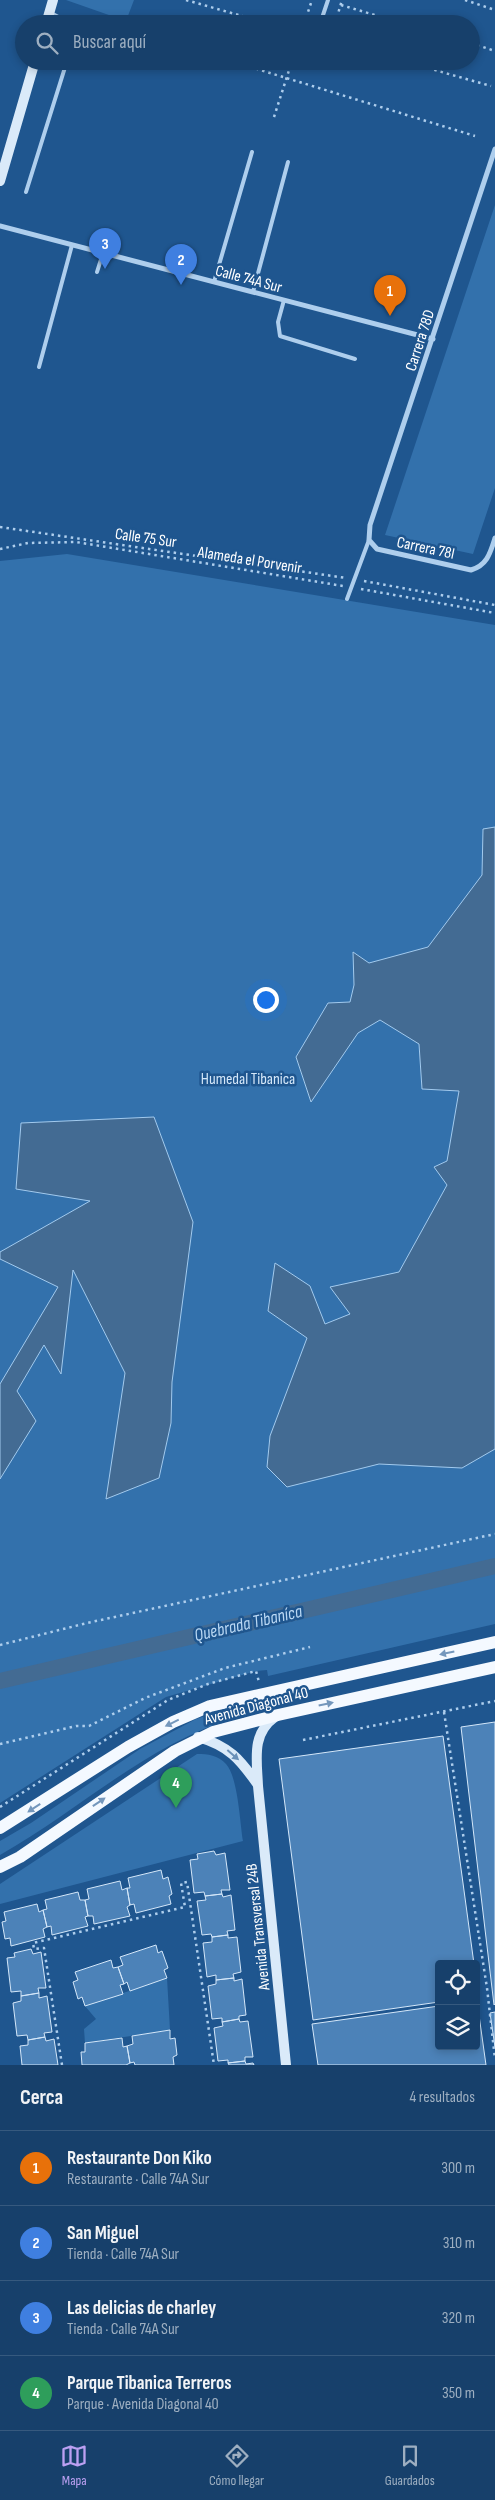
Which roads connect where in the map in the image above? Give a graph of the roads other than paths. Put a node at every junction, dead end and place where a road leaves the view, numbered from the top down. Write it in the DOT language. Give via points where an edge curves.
graph roads {
  1 [pos="53,0"];
  2 [pos="328,0"];
  3 [pos="49,12"];
  4 [pos="48,15"];
  5 [pos="54,15"];
  6 [pos="323,15"];
  7 [pos="32,70"];
  8 [pos="64,70"];
  9 [pos="495,149"];
  10 [pos="252,152"];
  11 [pos="288,162"];
  12 [pos="0,181"];
  13 [pos="26,192"];
  14 [pos="0,226"];
  15 [pos="72,245"];
  16 [pos="103,253"];
  17 [pos="98,272"];
  18 [pos="214,282"];
  19 [pos="253,292"];
  20 [pos="284,300"];
  21 [pos="433,339"];
  22 [pos="355,359"];
  23 [pos="39,367"];
  24 [pos="495,538"];
  25 [pos="369,540"];
  26 [pos="347,599"];
  27 [pos="495,1642"];
  28 [pos="495,1668"];
  29 [pos="278,1715"];
  30 [pos="198,1738"];
  31 [pos="258,1786"];
  32 [pos="0,1828"];
  33 [pos="0,1867"];
  34 [pos="286,2065"];
  1 -- 3 [label="street"];
  2 -- 6 [label="lane"];
  3 -- 4 [label="street"];
  3 -- 5 [label="lane"];
  7 -- 12 [label="street"];
  8 -- 13 [label="lane"];
  9 -- 21 [label="street, Carrera 78D"];
  10 -- 18 [label="lane"];
  11 -- 19 [label="lane"];
  14 -- 15 [label="street, Calle 74A Sur"];
  15 -- 16 [label="street, Calle 74A Sur"];
  15 -- 23 [label="lane"];
  16 -- 17 [label="lane"];
  16 -- 18 [label="street, Calle 74A Sur"];
  18 -- 19 [label="street, Calle 74A Sur"];
  19 -- 20 [label="street, Calle 74A Sur"];
  20 -- 21 [label="street, Calle 74A Sur"];
  20 -- 22 [label="lane" via="278,322 280,336"];
  21 -- 25 [label="street, Carrera 78D" via="370,525"];
  24 -- 25 [label="street, Carrera 78I" via="482,566 471,570 377,549"];
  25 -- 26 [label="lane"];
  27 -- 32 [label="main road, Avenida Diagonal 40, one-way" via="210,1706 128,1747"];
  29 -- 28 [label="main road, Avenida Diagonal 40, one-way"];
  29 -- 30 [label="main road, Avenida Diagonal 40"];
  29 -- 31 [label="street, Avenida Transversal 24B" via="266,1724 259,1735"];
  30 -- 31 [label="street, Avenida Transversal 24B, one-way" via="216,1742 231,1752"];
  33 -- 30 [label="main road, Avenida Diagonal 40, one-way" via="20,1857 175,1750"];
  31 -- 34 [label="street, Avenida Transversal 24B"];
}
